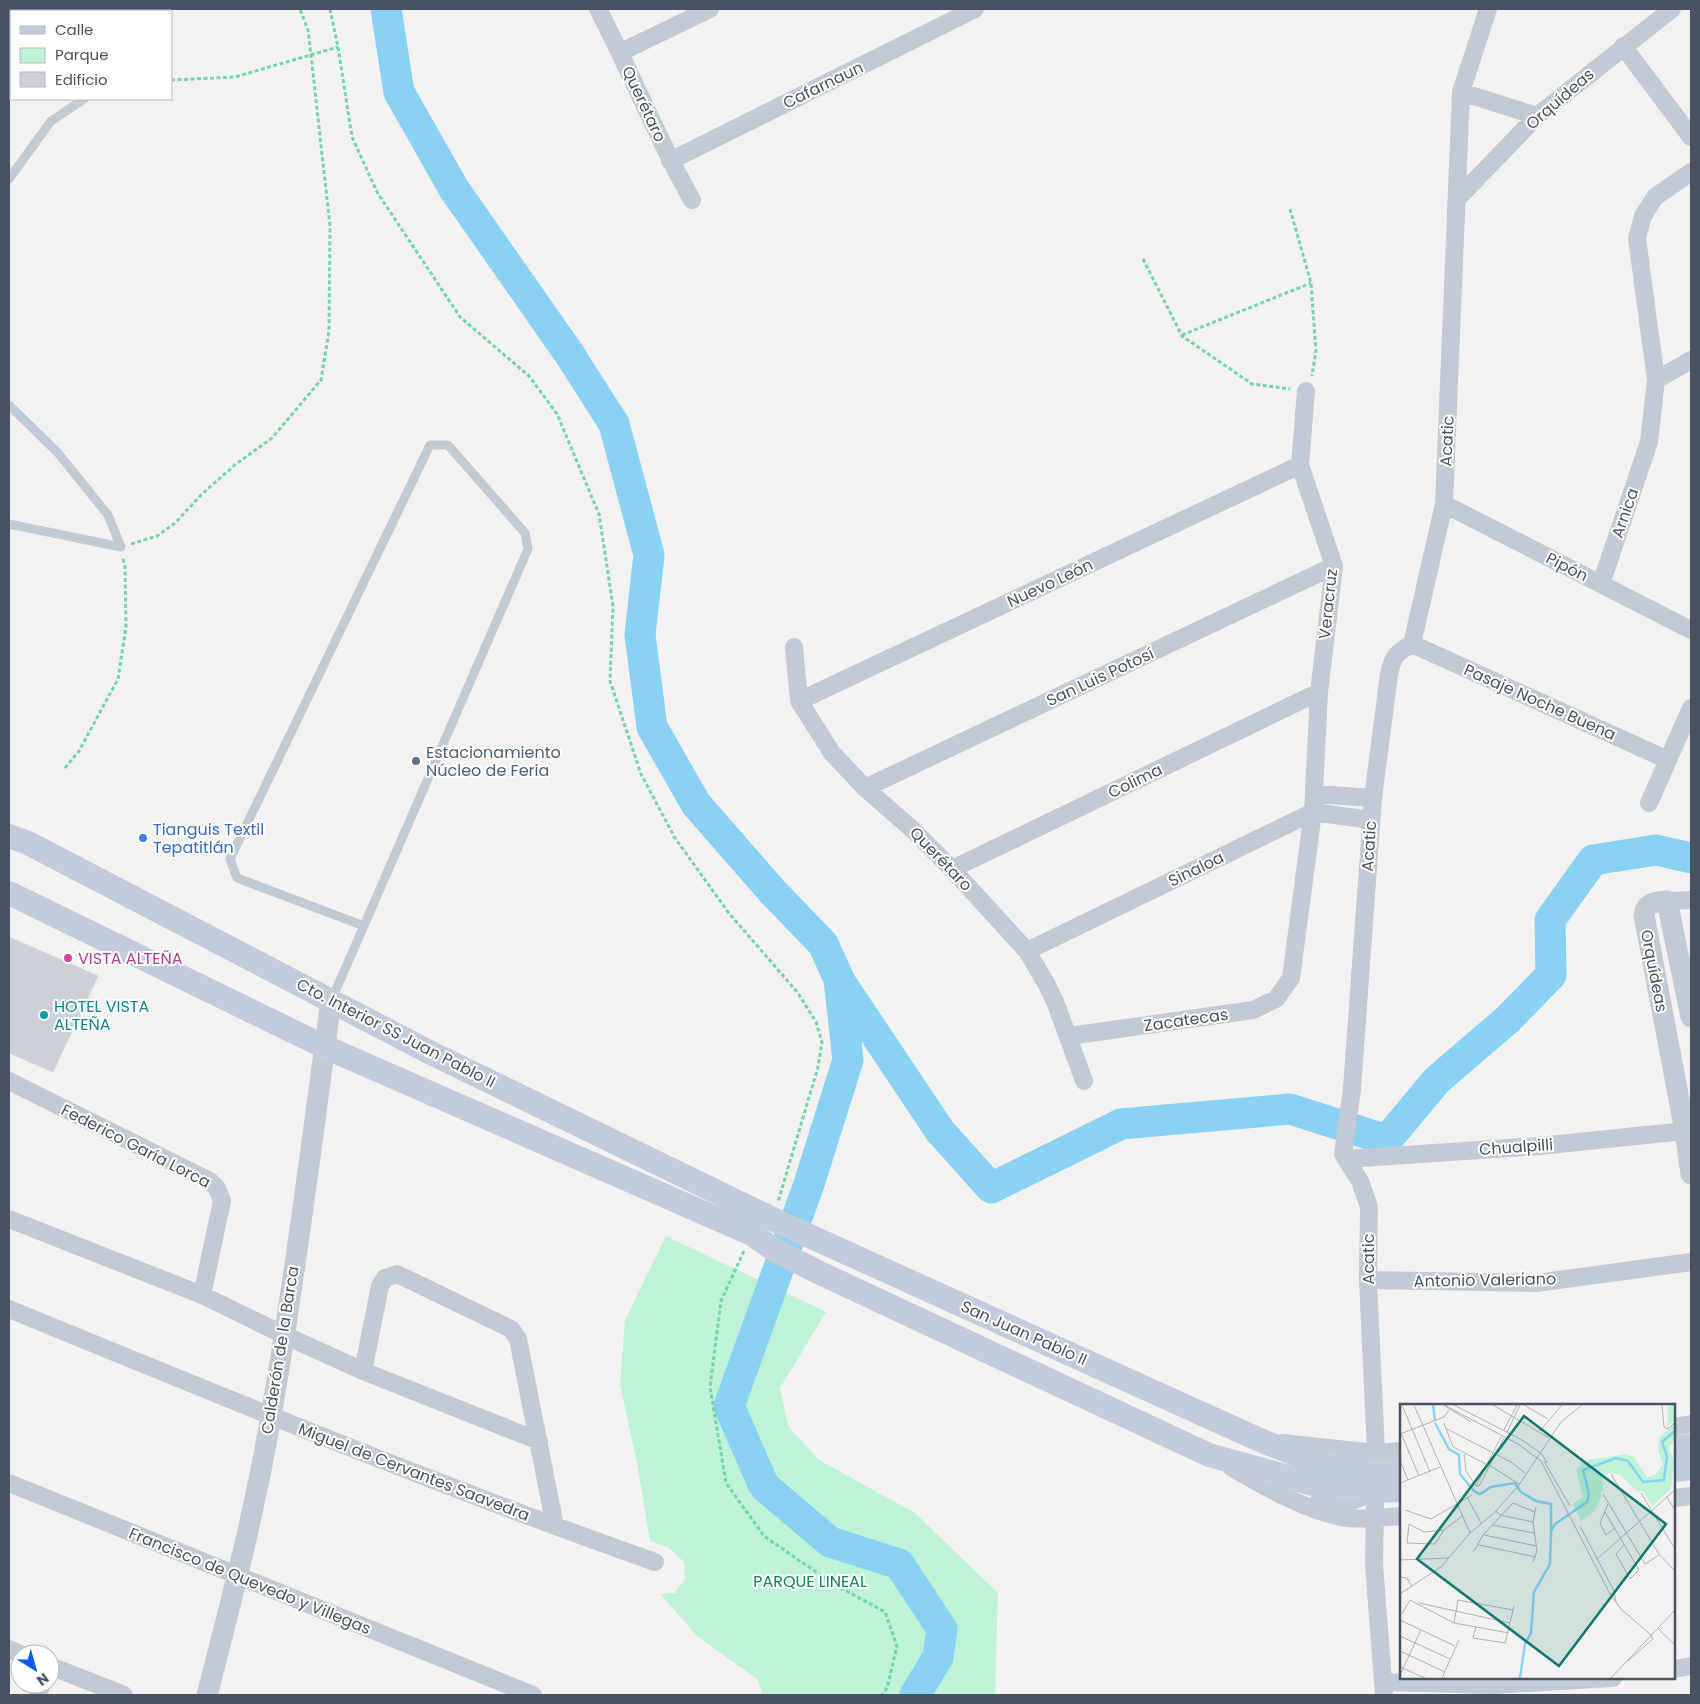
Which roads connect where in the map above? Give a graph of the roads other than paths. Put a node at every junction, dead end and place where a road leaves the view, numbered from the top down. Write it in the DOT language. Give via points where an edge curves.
graph roads {
  1 [pos="598,9"];
  2 [pos="710,9"];
  3 [pos="975,9"];
  4 [pos="1488,9"];
  5 [pos="1672,9"];
  6 [pos="1623,46"];
  7 [pos="620,52"];
  8 [pos="1461,92"];
  9 [pos="82,100"];
  10 [pos="1537,116"];
  11 [pos="1691,137"];
  12 [pos="670,161"];
  13 [pos="1691,172"];
  14 [pos="9,179"];
  15 [pos="1458,198"];
  16 [pos="692,200"];
  17 [pos="1691,360"];
  18 [pos="1656,380"];
  19 [pos="1306,391"];
  20 [pos="9,405"];
  21 [pos="1300,465"];
  22 [pos="1444,504"];
  23 [pos="9,524"];
  24 [pos="1334,566"];
  25 [pos="1601,584"];
  26 [pos="1691,630"];
  27 [pos="1412,644"];
  28 [pos="794,647"];
  29 [pos="1319,692"];
  30 [pos="799,701"];
  31 [pos="1691,708"];
  32 [pos="1668,760"];
  33 [pos="865,788"];
  34 [pos="1315,794"];
  35 [pos="1373,798"];
  36 [pos="1649,803"];
  37 [pos="1313,812"];
  38 [pos="1371,820"];
  39 [pos="9,836"];
  40 [pos="952,869"];
  41 [pos="9,893"];
  42 [pos="1691,900"];
  43 [pos="1667,901"];
  44 [pos="364,926"];
  45 [pos="1027,951"];
  46 [pos="1291,978"];
  47 [pos="331,1001"];
  48 [pos="1691,1017"];
  49 [pos="1069,1036"];
  50 [pos="325,1047"];
  51 [pos="9,1081"];
  52 [pos="1084,1081"];
  53 [pos="1685,1130"];
  54 [pos="1345,1157"];
  55 [pos="1691,1174"];
  56 [pos="9,1219"];
  57 [pos="779,1222"];
  58 [pos="1691,1262"];
  59 [pos="1368,1280"];
  60 [pos="202,1295"];
  61 [pos="9,1309"];
  62 [pos="284,1335"];
  63 [pos="363,1372"];
  64 [pos="271,1417"];
  65 [pos="1691,1424"];
  66 [pos="1675,1427"];
  67 [pos="539,1441"];
  68 [pos="1691,1446"];
  69 [pos="1675,1448"];
  70 [pos="1400,1452"];
  71 [pos="1209,1454"];
  72 [pos="1691,1468"];
  73 [pos="1675,1470"];
  74 [pos="1400,1471"];
  75 [pos="1376,1472"];
  76 [pos="1252,1479"];
  77 [pos="9,1483"];
  78 [pos="1400,1489"];
  79 [pos="1691,1496"];
  80 [pos="1675,1498"];
  81 [pos="1400,1516"];
  82 [pos="1375,1517"];
  83 [pos="555,1526"];
  84 [pos="655,1562"];
  85 [pos="238,1577"];
  86 [pos="1691,1666"];
  87 [pos="1675,1669"];
  88 [pos="60,1670"];
  89 [pos="1603,1679"];
  90 [pos="1384,1689"];
  91 [pos="1493,1690"];
  92 [pos="124,1695"];
  93 [pos="208,1695"];
  94 [pos="533,1695"];
  1 -- 7 [label="street, Querétaro"];
  2 -- 7 [label="street"];
  3 -- 12 [label="street, Cafarnaun"];
  4 -- 8 [label="street, Acatic"];
  5 -- 6 [label="street, Orquídeas"];
  6 -- 10 [label="street, Orquídeas"];
  6 -- 11 [label="street"];
  7 -- 12 [label="street, Querétaro"];
  8 -- 10 [label="street"];
  8 -- 15 [label="street, Acatic"];
  9 -- 14 [label="lane" via="51,121"];
  10 -- 15 [label="street, Orquídeas"];
  12 -- 16 [label="street, Querétaro"];
  13 -- 18 [label="street, Arnica" via="1655,197 1643,216 1637,238"];
  15 -- 22 [label="street, Acatic"];
  17 -- 18 [label="street"];
  18 -- 25 [label="street, Arnica" via="1649,442"];
  19 -- 21 [label="street, Veracruz"];
  20 -- 23 [label="lane" via="58,452 108,515 121,547"];
  21 -- 24 [label="street, Veracruz"];
  21 -- 30 [label="street, Nuevo León"];
  22 -- 25 [label="street, Pipón"];
  22 -- 27 [label="street, Acatic"];
  24 -- 29 [label="street, Veracruz"];
  24 -- 33 [label="street, San Luis Potosí"];
  25 -- 26 [label="street, Pipón"];
  27 -- 32 [label="street, Pasaje Noche Buena"];
  27 -- 35 [label="street, Acatic" via="1393,658"];
  28 -- 30 [label="street, Querétaro"];
  29 -- 34 [label="street, Veracruz"];
  29 -- 40 [label="street, Colima"];
  30 -- 33 [label="street, Querétaro" via="832,753"];
  31 -- 32 [label="street"];
  32 -- 36 [label="street"];
  33 -- 40 [label="street, Querétaro" via="914,830"];
  34 -- 35 [label="street"];
  34 -- 37 [label="street, Veracruz"];
  35 -- 38 [label="street, Acatic"];
  37 -- 38 [label="street"];
  37 -- 45 [label="street, Sinaloa"];
  37 -- 46 [label="street, Veracruz"];
  38 -- 54 [label="street, Acatic"];
  39 -- 47 [label="main road, Cto. Interior SS Juan Pablo II"];
  40 -- 45 [label="street, Querétaro"];
  41 -- 50 [label="main road"];
  42 -- 43 [label="street"];
  43 -- 48 [label="street, Orquídeas"];
  43 -- 53 [label="street, Orquídeas" via="1651,903 1645,908 1644,915"];
  44 -- 44 [label="lane" via="528,549 525,533 448,445 430,445 230,860 237,878"];
  44 -- 47 [label="lane"];
  45 -- 49 [label="street, Querétaro" via="1047,985"];
  46 -- 49 [label="street, Zacatecas" via="1276,999 1253,1010"];
  47 -- 50 [label="street, Calderón de la Barca"];
  47 -- 57 [label="main road, Cto. Interior SS Juan Pablo II"];
  49 -- 52 [label="street, Querétaro"];
  50 -- 62 [label="street, Calderón de la Barca"];
  50 -- 71 [label="main road, San Juan Pablo II" via="752,1234 776,1251 820,1273"];
  51 -- 60 [label="street, Federico Garía Lorca" via="210,1181 217,1188 222,1201"];
  53 -- 54 [label="street, Chualpilli" via="1539,1146"];
  53 -- 55 [label="street, Orquídeas"];
  54 -- 59 [label="street, Acatic" via="1360,1181 1369,1206"];
  56 -- 60 [label="street"];
  57 -- 75 [label="main road, San Juan Pablo II" via="1262,1441 1313,1461"];
  58 -- 59 [label="street, Antonio Valeriano" via="1536,1283"];
  59 -- 75 [label="street, Acatic"];
  60 -- 62 [label="street"];
  61 -- 64 [label="street, Miguel de Cervantes Saavedra"];
  62 -- 63 [label="street"];
  62 -- 64 [label="street, Calderón de la Barca"];
  63 -- 67 [label="street"];
  63 -- 67 [label="street" via="380,1286 385,1278 397,1274 511,1330 518,1339"];
  64 -- 83 [label="street, Miguel de Cervantes Saavedra"];
  64 -- 85 [label="street, Calderón de la Barca"];
  65 -- 66 [label="street"];
  67 -- 83 [label="street"];
  68 -- 69 [label="main road"];
  70 -- 75 [label="street, San Juan Pablo II"];
  71 -- 75 [label="main road, San Juan Pablo II" via="1313,1484"];
  71 -- 76 [label="street, San Juan Pablo II"];
  72 -- 73 [label="main road"];
  74 -- 75 [label="main road, San Juan Pablo II"];
  75 -- 76 [label="street" via="1345,1504 1314,1501 1284,1493"];
  75 -- 78 [label="main road, San Juan Pablo II"];
  75 -- 82 [label="street, Acatic"];
  76 -- 82 [label="street, San Juan Pablo II" via="1287,1498 1326,1512 1348,1518"];
  77 -- 85 [label="street, Francisco de Quevedo y Villegas"];
  79 -- 80 [label="street"];
  81 -- 82 [label="street, San Juan Pablo II"];
  82 -- 90 [label="street, Acatic" via="1374,1564"];
  83 -- 84 [label="street, Miguel de Cervantes Saavedra"];
  85 -- 93 [label="street, Calderón de la Barca"];
  85 -- 94 [label="street, Francisco de Quevedo y Villegas"];
  86 -- 87 [label="street"];
  88 -- 92 [label="street"];
  89 -- 91 [label="street"];
  90 -- 91 [label="street"];
}
